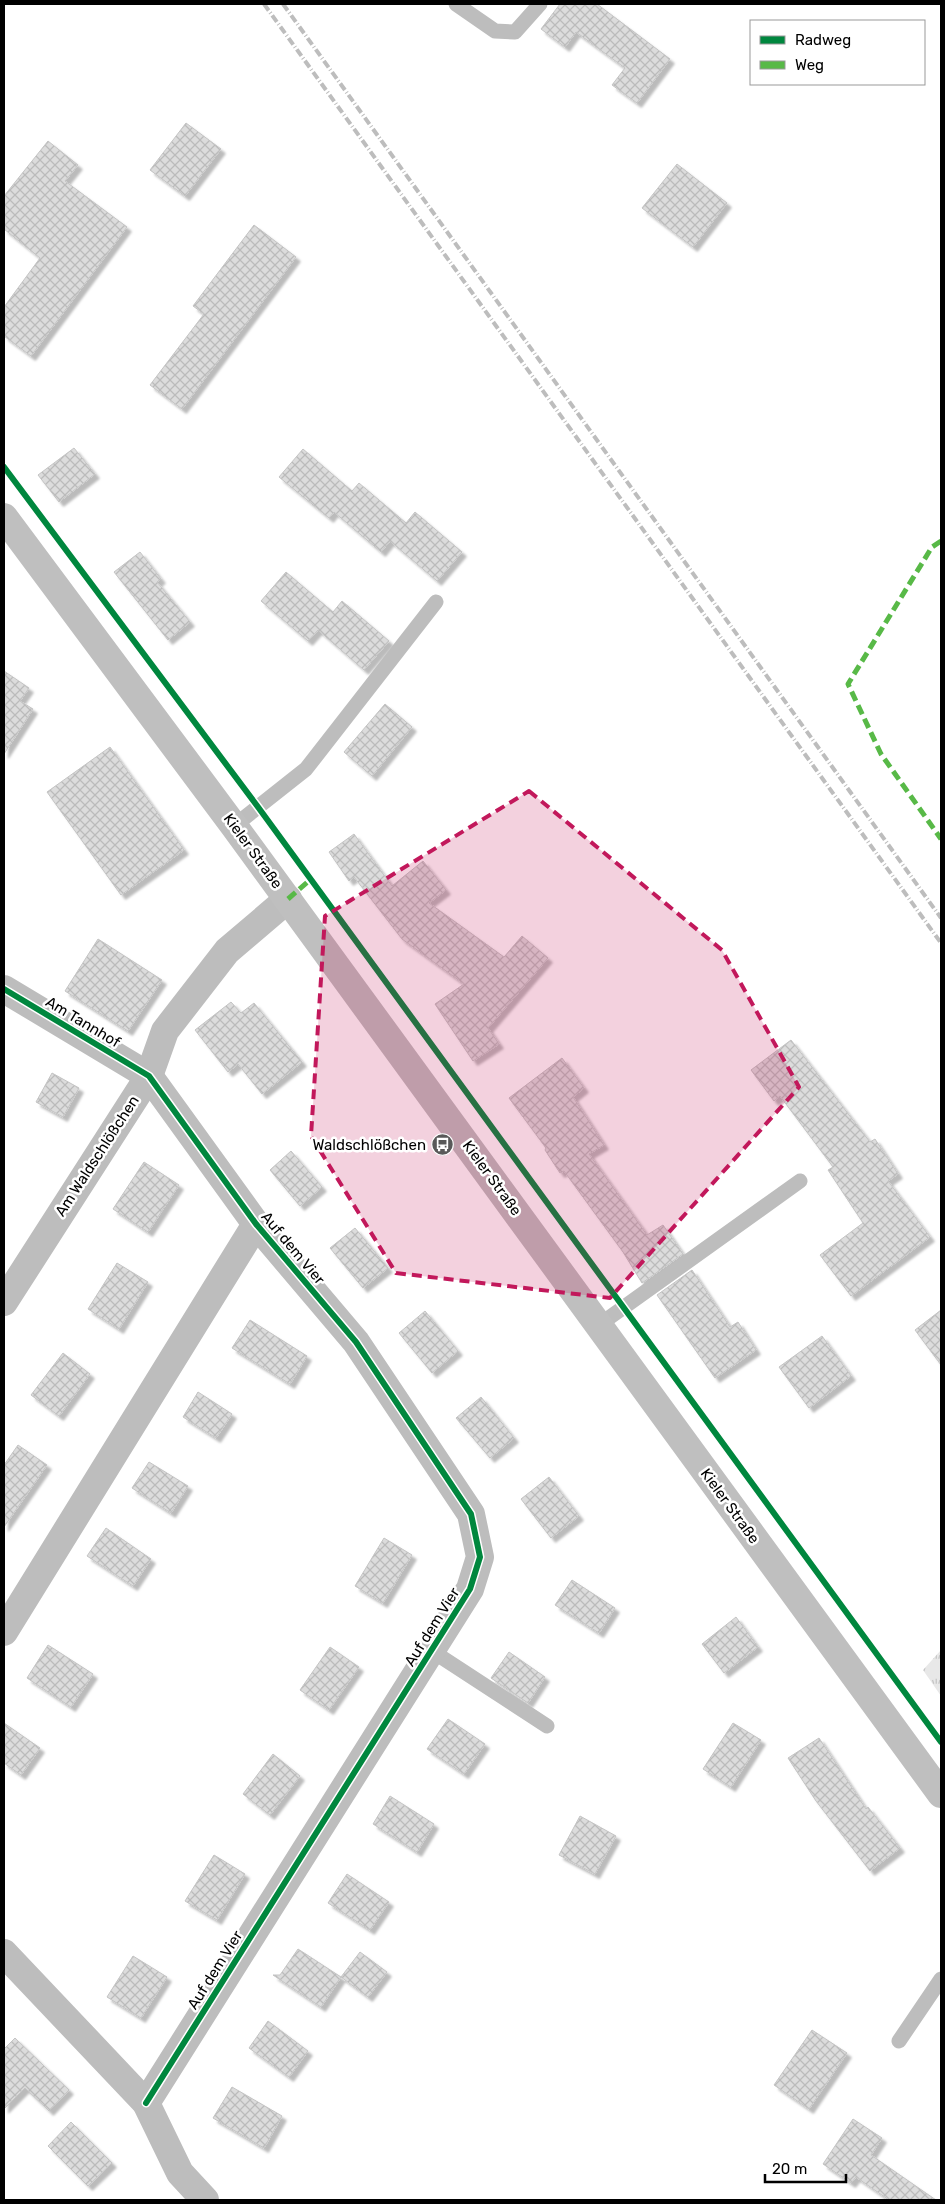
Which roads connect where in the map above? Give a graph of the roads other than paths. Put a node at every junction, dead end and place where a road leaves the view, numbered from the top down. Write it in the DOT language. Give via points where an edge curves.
graph roads {
  1 [pos="456,4"];
  2 [pos="540,4"];
  3 [pos="4,516"];
  4 [pos="436,602"];
  5 [pos="234,826"];
  6 [pos="288,899"];
  7 [pos="4,989"];
  8 [pos="149,1076"];
  9 [pos="800,1181"];
  10 [pos="256,1224"];
  11 [pos="4,1302"];
  12 [pos="600,1325"];
  13 [pos="4,1632"];
  14 [pos="432,1651"];
  15 [pos="547,1726"];
  16 [pos="941,1794"];
  17 [pos="4,1953"];
  18 [pos="941,1979"];
  19 [pos="899,2041"];
  20 [pos="146,2103"];
  21 [pos="205,2200"];
  1 -- 2 [label="lane" via="495,31 515,32"];
  3 -- 5 [label="main road, Kieler Straße"];
  4 -- 5 [label="lane" via="306,769"];
  5 -- 6 [label="main road, Kieler Straße"];
  6 -- 8 [label="street, Am Waldschlößchen" via="227,951 165,1031"];
  6 -- 12 [label="main road, Kieler Straße"];
  7 -- 8 [label="street, Am Tannhof"];
  8 -- 10 [label="street, Auf dem Vier"];
  8 -- 11 [label="street, Am Waldschlößchen"];
  9 -- 12 [label="lane"];
  10 -- 13 [label="street, Auf dem Vier"];
  10 -- 14 [label="street, Auf dem Vier" via="356,1342 471,1514 480,1557 470,1589"];
  12 -- 16 [label="main road, Kieler Straße"];
  14 -- 15 [label="lane"];
  14 -- 20 [label="street, Auf dem Vier"];
  17 -- 20 [label="street"];
  18 -- 19 [label="lane"];
  20 -- 21 [label="street" via="180,2173"];
}
